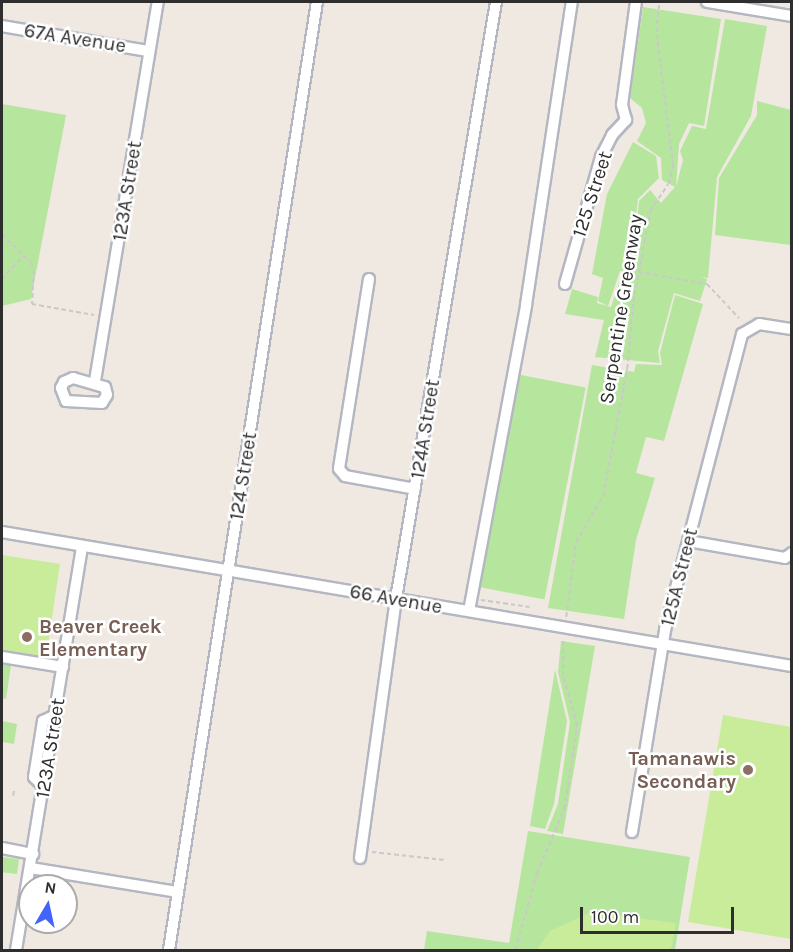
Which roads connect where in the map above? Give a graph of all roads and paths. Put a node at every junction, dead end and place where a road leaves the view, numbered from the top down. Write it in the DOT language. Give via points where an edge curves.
graph roads {
  1 [pos="158,2"];
  2 [pos="317,2"];
  3 [pos="496,2"];
  4 [pos="572,2"];
  5 [pos="636,2"];
  6 [pos="659,2"];
  7 [pos="707,2"];
  8 [pos="792,16"];
  9 [pos="2,26"];
  10 [pos="149,51"];
  11 [pos="2,235"];
  12 [pos="23,256"];
  13 [pos="638,272"];
  14 [pos="2,279"];
  15 [pos="369,279"];
  16 [pos="564,285"];
  17 [pos="98,316"];
  18 [pos="739,318"];
  19 [pos="792,329"];
  20 [pos="95,381"];
  21 [pos="414,489"];
  22 [pos="2,532"];
  23 [pos="688,541"];
  24 [pos="82,546"];
  25 [pos="788,555"];
  26 [pos="228,571"];
  27 [pos="396,599"];
  28 [pos="469,611"];
  29 [pos="566,619"];
  30 [pos="563,636"];
  31 [pos="663,644"];
  32 [pos="2,657"];
  33 [pos="792,666"];
  34 [pos="63,668"];
  35 [pos="14,789"];
  36 [pos="13,796"];
  37 [pos="632,832"];
  38 [pos="2,848"];
  39 [pos="33,854"];
  40 [pos="360,858"];
  41 [pos="445,860"];
  42 [pos="31,868"];
  43 [pos="178,892"];
  44 [pos="16,951"];
  45 [pos="169,951"];
  46 [pos="515,951"];
  1 -- 10 [label="street, 123A Street"];
  2 -- 26 [label="street, 124 Street"];
  3 -- 21 [label="street, 124A Street"];
  4 -- 28 [label="street" via="526,306"];
  5 -- 16 [label="street, 125 Street" via="622,105 626,120 612,135 601,157"];
  6 -- 13 [label="path, Serpentine Greenway" via="656,32 674,156 668,184 651,206"];
  7 -- 8 [label="street"];
  9 -- 10 [label="street, 67A Avenue"];
  10 -- 20 [label="street, 123A Street"];
  11 -- 12 [label="path"];
  12 -- 14 [label="path"];
  12 -- 17 [label="path" via="34,271 32,304"];
  13 -- 18 [label="path" via="707,284"];
  13 -- 29 [label="path, Serpentine Greenway" via="627,369 603,496 576,542"];
  15 -- 21 [label="street" via="339,468 345,476"];
  19 -- 23 [label="street, 125A Street" via="759,324 742,334"];
  21 -- 27 [label="street, 124A Street"];
  22 -- 24 [label="street, 66 Avenue"];
  23 -- 25 [label="street"];
  23 -- 31 [label="street, 125A Street"];
  24 -- 26 [label="street, 66 Avenue"];
  24 -- 34 [label="street, 123A Street"];
  26 -- 27 [label="street, 66 Avenue"];
  26 -- 43 [label="street, 124 Street"];
  27 -- 28 [label="street, 66 Avenue"];
  27 -- 40 [label="street, 124A Street"];
  28 -- 31 [label="street, 66 Avenue"];
  30 -- 46 [label="path" via="563,676 577,726 564,810 537,873"];
  31 -- 33 [label="street, 66 Avenue"];
  31 -- 37 [label="street, 125A Street"];
  32 -- 34 [label="street"];
  34 -- 39 [label="street, 123A Street"];
  35 -- 36 [label="path"];
  38 -- 39 [label="street"];
  39 -- 42 [label="street, 123A Street"];
  40 -- 41 [label="path" via="376,850"];
  42 -- 43 [label="street"];
  42 -- 44 [label="street, 123A Street"];
  43 -- 45 [label="street, 124 Street"];
}
